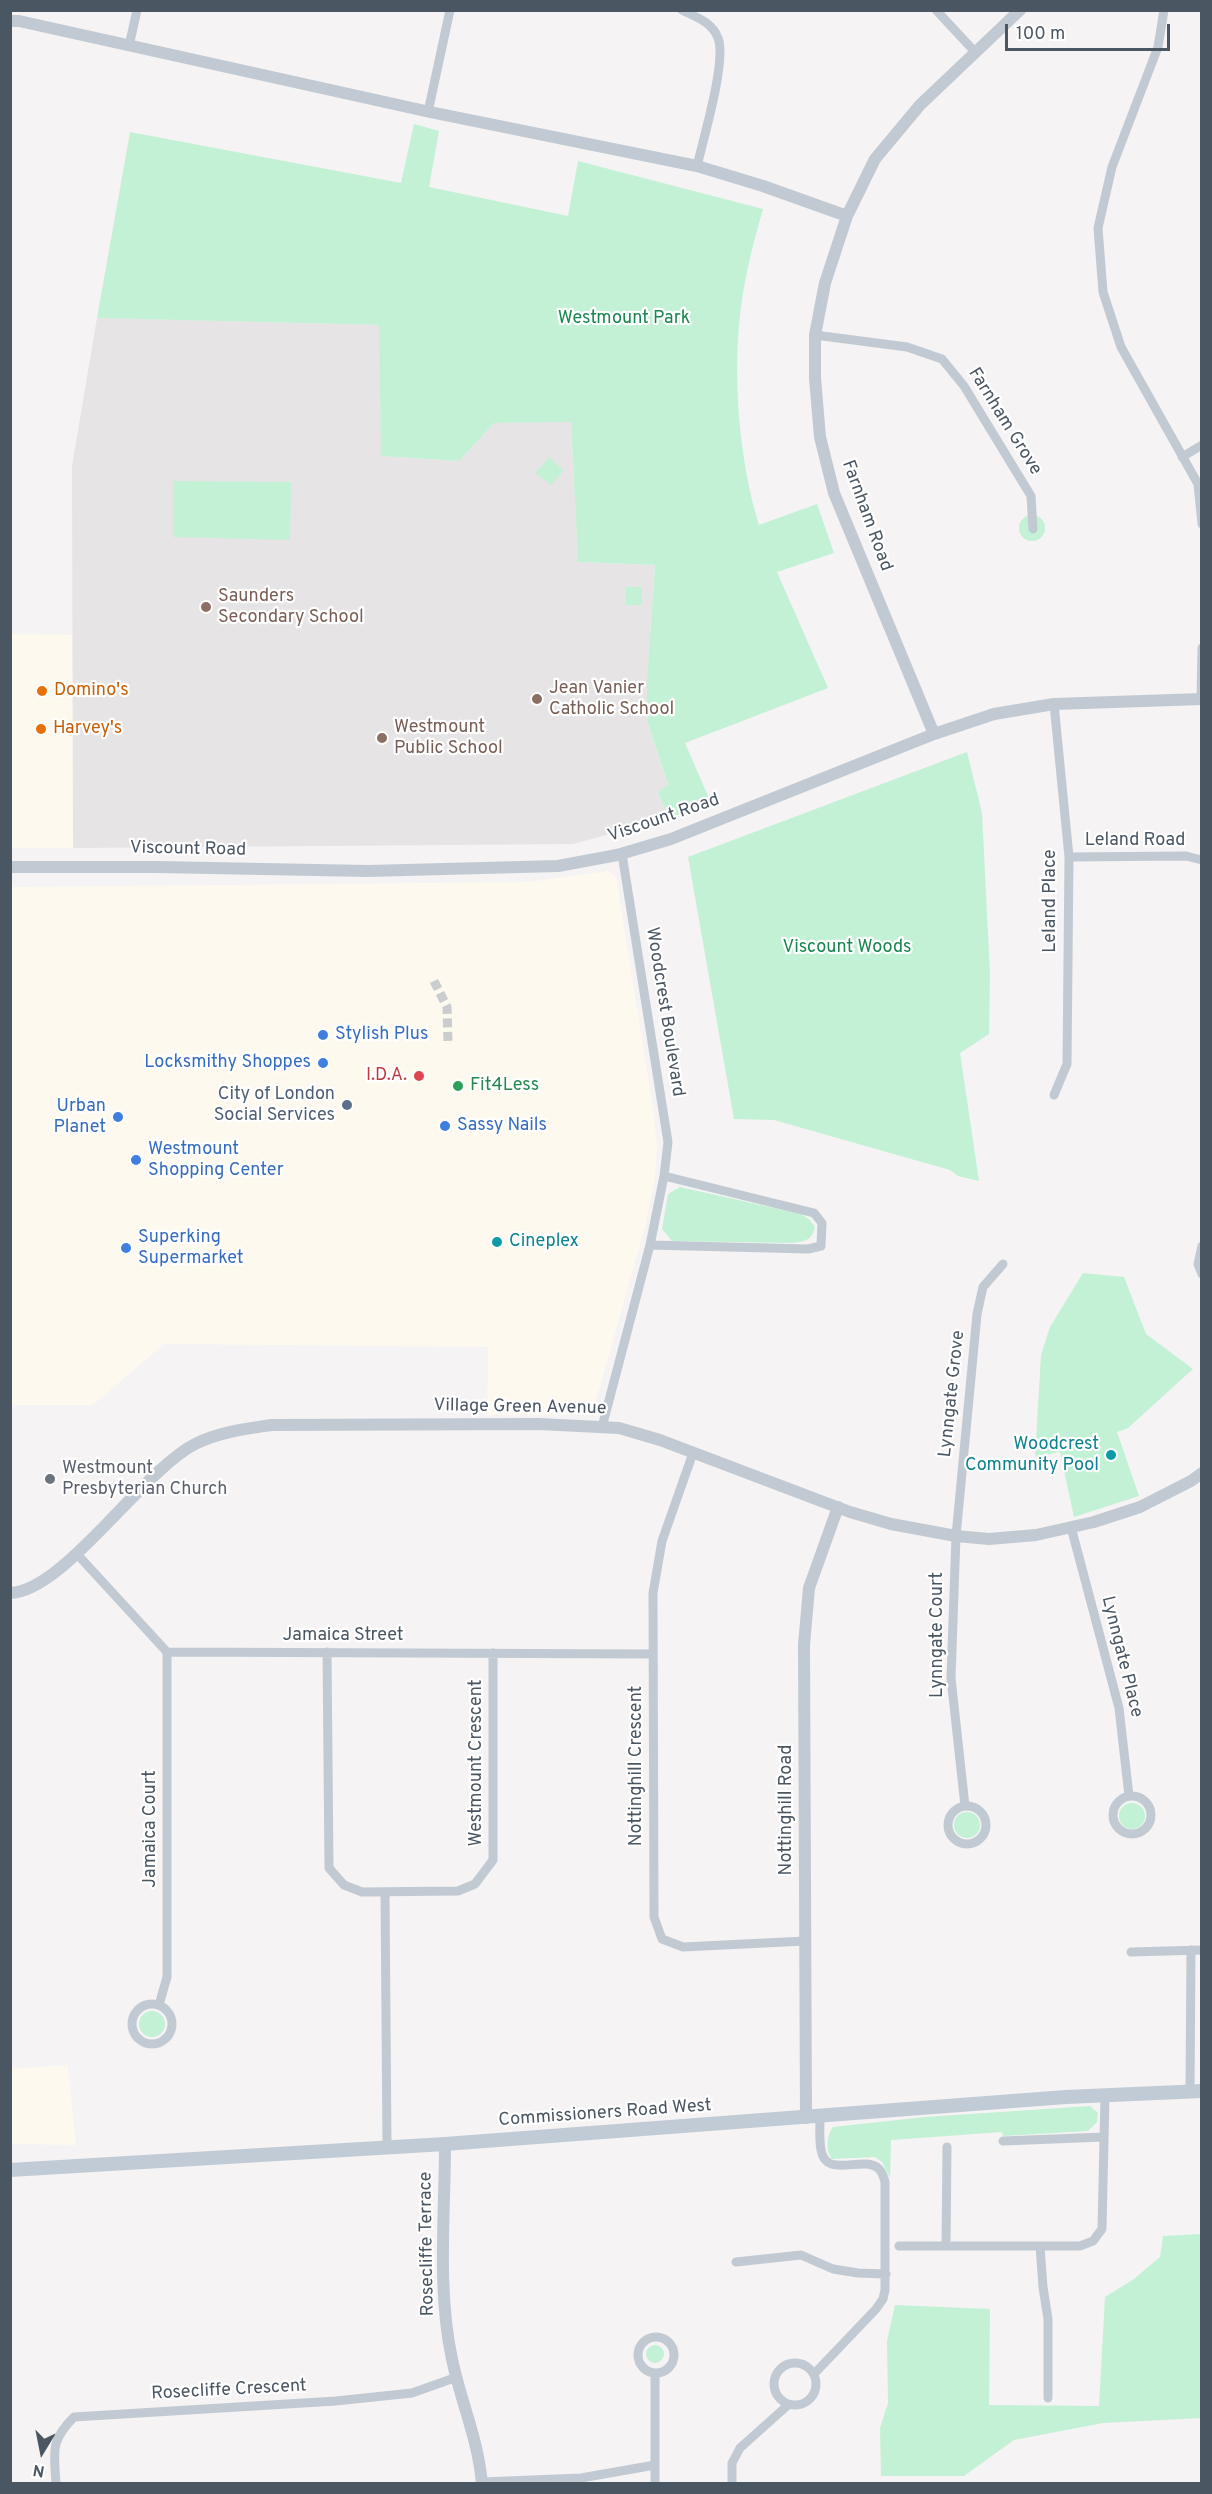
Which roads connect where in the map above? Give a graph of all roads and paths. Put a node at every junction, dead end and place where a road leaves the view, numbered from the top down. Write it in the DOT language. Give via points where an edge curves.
graph roads {
  1 [pos="137,10"];
  2 [pos="450,10"];
  3 [pos="682,10"];
  4 [pos="936,10"];
  5 [pos="1020,10"];
  6 [pos="1164,10"];
  7 [pos="10,21"];
  8 [pos="129,46"];
  9 [pos="976,54"];
  10 [pos="428,112"];
  11 [pos="697,166"];
  12 [pos="847,216"];
  13 [pos="815,335"];
  14 [pos="1202,445"];
  15 [pos="1182,457"];
  16 [pos="1202,524"];
  17 [pos="1033,529"];
  18 [pos="1202,648"];
  19 [pos="1201,699"];
  20 [pos="1054,704"];
  21 [pos="934,734"];
  22 [pos="622,854"];
  23 [pos="1069,857"];
  24 [pos="1202,860"];
  25 [pos="10,867"];
  26 [pos="1054,1095"];
  27 [pos="664,1176"];
  28 [pos="650,1245"];
  29 [pos="1202,1246"];
  30 [pos="1003,1264"];
  31 [pos="1202,1275"];
  32 [pos="602,1427"];
  33 [pos="693,1453"];
  34 [pos="1202,1473"];
  35 [pos="838,1507"];
  36 [pos="1071,1527"];
  37 [pos="956,1536"];
  38 [pos="76,1553"];
  39 [pos="10,1593"];
  40 [pos="167,1652"];
  41 [pos="327,1652"];
  42 [pos="493,1653"];
  43 [pos="653,1654"];
  44 [pos="1129,1796"];
  45 [pos="965,1806"];
  46 [pos="386,1892"];
  47 [pos="805,1941"];
  48 [pos="1196,1950"];
  49 [pos="1131,1952"];
  50 [pos="159,2005"];
  51 [pos="1196,2091"];
  52 [pos="1105,2095"];
  53 [pos="813,2117"];
  54 [pos="1104,2138"];
  55 [pos="1003,2141"];
  56 [pos="445,2144"];
  57 [pos="947,2147"];
  58 [pos="387,2148"];
  59 [pos="10,2170"];
  60 [pos="899,2246"];
  61 [pos="946,2246"];
  62 [pos="1040,2246"];
  63 [pos="736,2262"];
  64 [pos="885,2274"];
  65 [pos="655,2373"];
  66 [pos="814,2374"];
  67 [pos="457,2377"];
  68 [pos="1048,2398"];
  69 [pos="788,2405"];
  70 [pos="655,2465"];
  71 [pos="482,2483"];
  72 [pos="56,2484"];
  73 [pos="655,2484"];
  74 [pos="732,2484"];
  1 -- 8 [label="street"];
  2 -- 10 [label="street"];
  3 -- 11 [label="street" via="712,27 719,39 721,60"];
  4 -- 9 [label="street"];
  5 -- 9 [label="street, Farnham Road"];
  6 -- 15 [label="street" via="1158,47 1112,167 1098,228 1103,292 1121,347"];
  7 -- 8 [label="street"];
  8 -- 10 [label="street"];
  9 -- 12 [label="street, Farnham Road" via="920,105 875,159"];
  10 -- 11 [label="street"];
  11 -- 12 [label="street"];
  12 -- 13 [label="street, Farnham Road" via="825,283"];
  13 -- 17 [label="street, Farnham Grove" via="907,347 942,359 964,386 1031,496"];
  13 -- 21 [label="street, Farnham Road" via="820,437 834,493"];
  14 -- 15 [label="street"];
  15 -- 16 [label="street" via="1198,484"];
  18 -- 19 [label="street"];
  19 -- 20 [label="street, Viscount Road"];
  20 -- 21 [label="street, Viscount Road" via="994,714"];
  20 -- 23 [label="street, Leland Place"];
  21 -- 22 [label="street, Viscount Road" via="671,839"];
  22 -- 25 [label="street, Viscount Road" via="558,866 476,870"];
  22 -- 27 [label="street, Woodcrest Boulevard" via="668,1142"];
  23 -- 24 [label="street, Leland Road" via="1186,856"];
  23 -- 26 [label="street, Leland Place" via="1067,1064"];
  27 -- 28 [label="street, Woodcrest Boulevard"];
  27 -- 28 [label="street" via="814,1213 822,1223 821,1246 808,1249"];
  28 -- 32 [label="street, Woodcrest Boulevard"];
  29 -- 31 [label="street" via="1198,1264"];
  30 -- 37 [label="street, Lynngate Grove" via="983,1287 977,1314"];
  32 -- 33 [label="street, Village Green Avenue" via="619,1428"];
  32 -- 38 [label="street, Village Green Avenue" via="271,1425 229,1431 195,1444 172,1459"];
  33 -- 35 [label="street, Village Green Avenue"];
  33 -- 43 [label="street, Nottinghill Crescent" via="662,1541 653,1593"];
  34 -- 36 [label="street, Village Green Avenue" via="1140,1507"];
  35 -- 37 [label="street, Village Green Avenue" via="891,1524"];
  35 -- 47 [label="street, Nottinghill Road" via="809,1588 804,1645"];
  36 -- 37 [label="street, Village Green Avenue" via="1000,1538"];
  36 -- 44 [label="street, Lynngate Place" via="1119,1708"];
  37 -- 45 [label="street, Lynngate Court" via="951,1678"];
  38 -- 39 [label="street, Village Green Avenue" via="59,1571 19,1593"];
  38 -- 40 [label="street"];
  40 -- 41 [label="street, Jamaica Street"];
  40 -- 50 [label="street, Jamaica Court" via="167,1977"];
  41 -- 42 [label="street, Jamaica Street"];
  41 -- 46 [label="street, Westmount Crescent" via="329,1868 344,1885 362,1892"];
  42 -- 43 [label="street, Jamaica Street"];
  42 -- 46 [label="street, Westmount Crescent" via="493,1860 475,1884 458,1891"];
  43 -- 47 [label="street, Nottinghill Crescent" via="654,1917 662,1939 683,1947"];
  44 -- 44 [label="street" via="1118,1801 1112,1813 1119,1830 1131,1835 1148,1826 1151,1814 1142,1798"];
  45 -- 45 [label="street" via="951,1814 948,1830 959,1842 970,1844 983,1836 986,1820 980,1811"];
  46 -- 58 [label="street"];
  47 -- 53 [label="street, Nottinghill Road"];
  48 -- 49 [label="street"];
  48 -- 51 [label="street"];
  50 -- 50 [label="street" via="143,2006 133,2019 135,2034 149,2043 160,2042 171,2029 171,2017"];
  51 -- 52 [label="main road, Commissioners Road West"];
  52 -- 53 [label="main road, Commissioners Road West"];
  52 -- 54 [label="street"];
  53 -- 56 [label="main road, Commissioners Road West"];
  53 -- 64 [label="street" via="827,2163 870,2164 883,2176"];
  54 -- 55 [label="street"];
  54 -- 62 [label="street" via="1102,2229 1093,2241 1080,2246"];
  56 -- 58 [label="main road, Commissioners Road West"];
  56 -- 67 [label="street, Rosecliffe Terrace" via="444,2293"];
  57 -- 61 [label="street"];
  58 -- 59 [label="main road, Commissioners Road West"];
  60 -- 61 [label="street"];
  61 -- 62 [label="street"];
  62 -- 68 [label="street" via="1048,2319"];
  63 -- 64 [label="street" via="801,2255 833,2269"];
  64 -- 66 [label="street" via="883,2299 876,2309"];
  65 -- 65 [label="street" via="666,2370 674,2355 670,2344 654,2337 639,2347 638,2359 644,2369"];
  65 -- 70 [label="street"];
  66 -- 69 [label="street" via="817,2386 812,2398 801,2405"];
  66 -- 69 [label="street" via="795,2363 777,2373 776,2395"];
  67 -- 71 [label="street, Rosecliffe Terrace" via="479,2453"];
  67 -- 72 [label="street, Rosecliffe Crescent" via="412,2393 336,2401 74,2417 58,2433 54,2454"];
  69 -- 74 [label="street" via="740,2448 732,2463"];
  70 -- 71 [label="street" via="581,2478"];
  70 -- 73 [label="street"];
}
